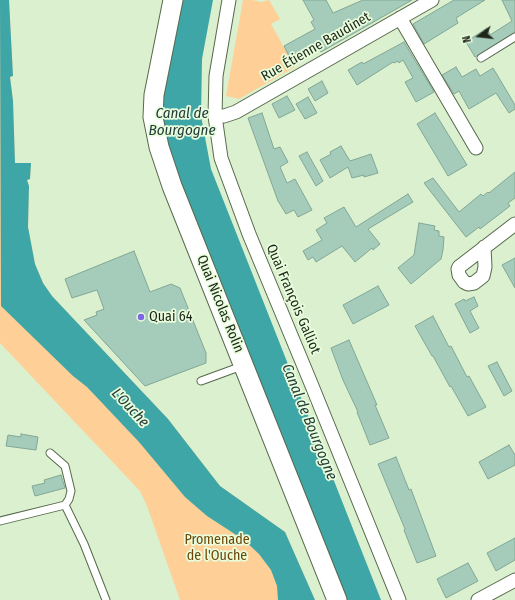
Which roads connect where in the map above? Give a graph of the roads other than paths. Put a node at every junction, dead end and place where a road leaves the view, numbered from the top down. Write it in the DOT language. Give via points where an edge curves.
graph roads {
  1 [pos="173,0"];
  2 [pos="229,0"];
  3 [pos="432,0"];
  4 [pos="400,18"];
  5 [pos="515,37"];
  6 [pos="481,58"];
  7 [pos="215,116"];
  8 [pos="476,148"];
  9 [pos="515,224"];
  10 [pos="484,247"];
  11 [pos="244,365"];
  12 [pos="201,381"];
  13 [pos="50,453"];
  14 [pos="65,505"];
  15 [pos="0,521"];
  16 [pos="515,581"];
  17 [pos="106,600"];
  18 [pos="337,600"];
  19 [pos="398,600"];
  20 [pos="478,600"];
  1 -- 11 [label="street, Quai Nicolas Rolin" via="154,95 154,127 166,171"];
  2 -- 7 [label="street, Quai François Galliot" via="216,76"];
  3 -- 4 [label="street, Rue Étienne Baudinet"];
  4 -- 7 [label="street, Rue Étienne Baudinet" via="236,112"];
  4 -- 8 [label="street"];
  5 -- 6 [label="lane"];
  7 -- 19 [label="street, Quai François Galliot" via="221,158 236,201"];
  9 -- 10 [label="street"];
  11 -- 12 [label="lane"];
  11 -- 18 [label="street, Quai Nicolas Rolin"];
  13 -- 14 [label="lane" via="65,466 72,491"];
  14 -- 15 [label="lane"];
  14 -- 17 [label="lane"];
  16 -- 20 [label="street"];
}
